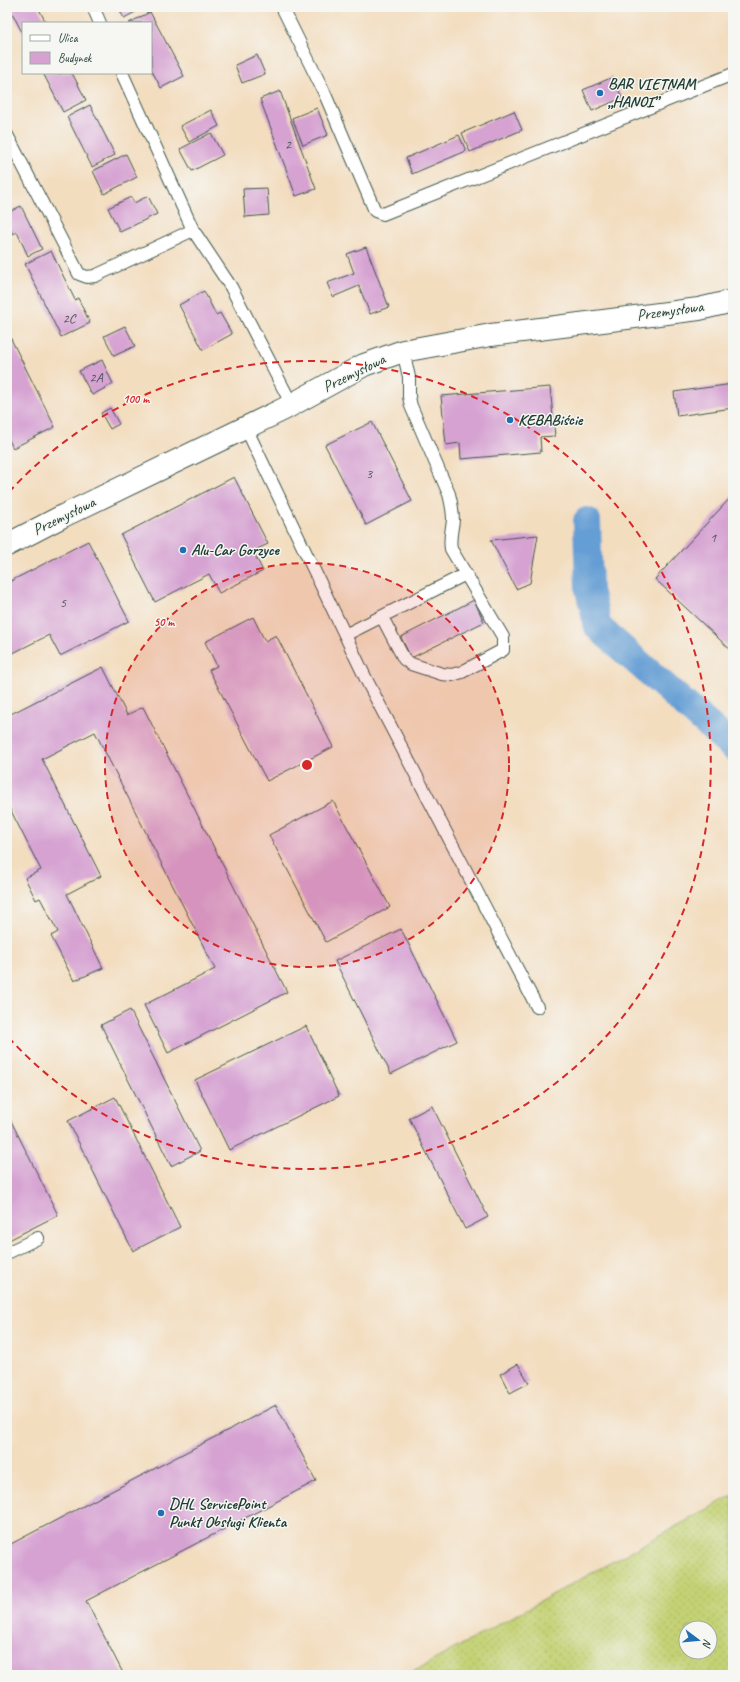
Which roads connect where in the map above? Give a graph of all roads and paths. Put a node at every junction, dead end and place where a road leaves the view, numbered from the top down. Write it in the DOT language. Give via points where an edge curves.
graph roads {
  1 [pos="93,7"];
  2 [pos="282,7"];
  3 [pos="100,22"];
  4 [pos="122,74"];
  5 [pos="733,74"];
  6 [pos="7,136"];
  7 [pos="193,230"];
  8 [pos="733,301"];
  9 [pos="404,351"];
  10 [pos="292,405"];
  11 [pos="246,428"];
  12 [pos="7,545"];
  13 [pos="466,574"];
  14 [pos="382,617"];
  15 [pos="345,635"];
  16 [pos="537,1007"];
  17 [pos="38,1238"];
  18 [pos="7,1253"];
  1 -- 3 [label="lane"];
  2 -- 5 [label="lane" via="324,92 375,211 383,214"];
  4 -- 7 [label="lane"];
  6 -- 7 [label="lane" via="79,274 95,276"];
  7 -- 10 [label="lane" via="231,287"];
  8 -- 9 [label="street, Przemysłowa" via="698,309 491,335"];
  9 -- 10 [label="street, Przemysłowa" via="364,365"];
  9 -- 13 [label="lane" via="411,406 449,494 453,520 450,549"];
  10 -- 11 [label="street, Przemysłowa"];
  11 -- 12 [label="street, Przemysłowa"];
  11 -- 15 [label="lane"];
  13 -- 14 [label="lane"];
  13 -- 14 [label="lane" via="504,637 504,643 503,650 462,672 442,674 411,664 404,659"];
  14 -- 15 [label="lane"];
  15 -- 16 [label="lane" via="367,682"];
  17 -- 18 [label="lane"];
}
